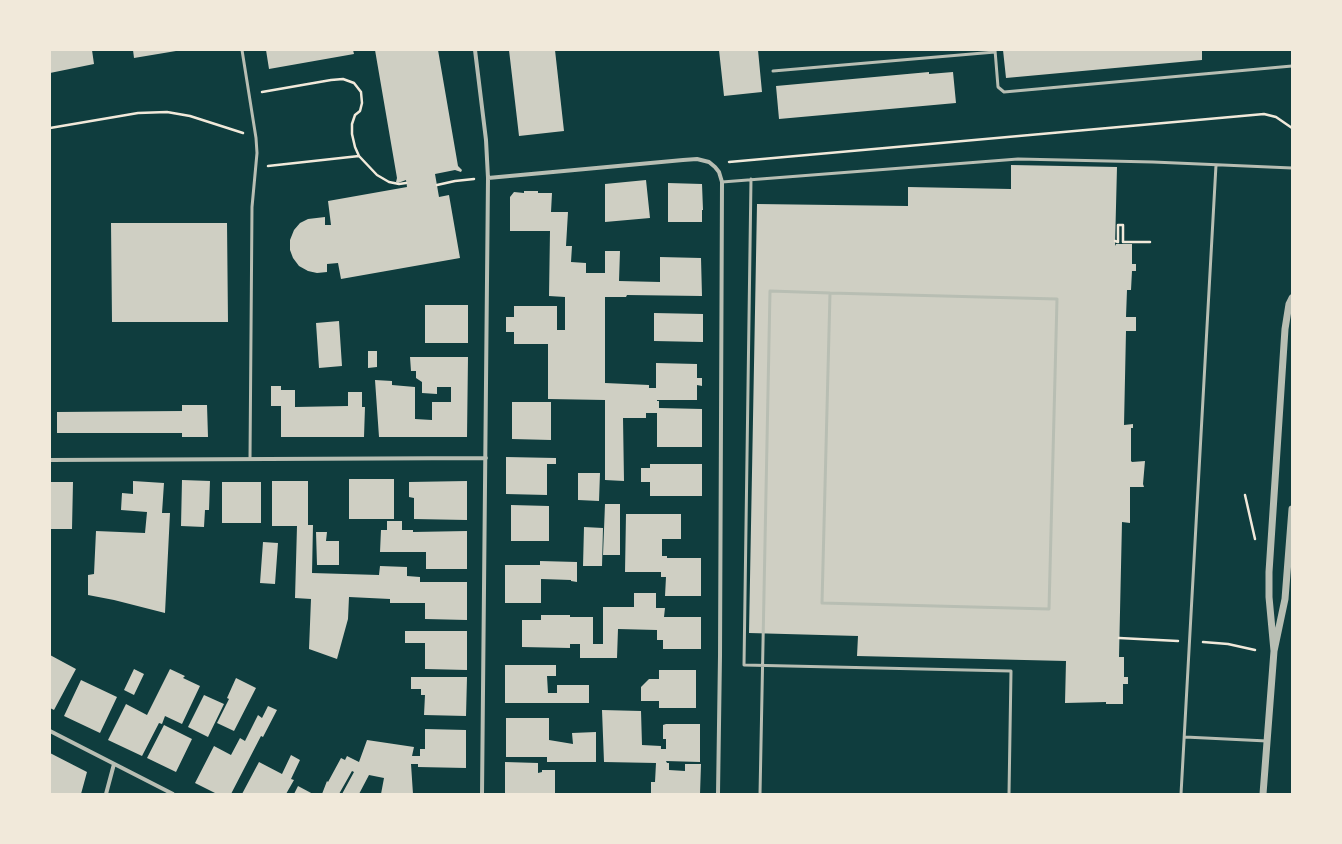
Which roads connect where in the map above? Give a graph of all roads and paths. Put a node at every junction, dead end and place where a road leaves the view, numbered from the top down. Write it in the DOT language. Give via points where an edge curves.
graph roads {
  1 [pos="242,50"];
  2 [pos="475,50"];
  3 [pos="995,51"];
  4 [pos="1292,66"];
  5 [pos="773,71"];
  6 [pos="250,94"];
  7 [pos="50,128"];
  8 [pos="1292,128"];
  9 [pos="256,138"];
  10 [pos="359,156"];
  11 [pos="1216,165"];
  12 [pos="256,167"];
  13 [pos="715,167"];
  14 [pos="1292,168"];
  15 [pos="488,178"];
  16 [pos="751,180"];
  17 [pos="722,182"];
  18 [pos="406,183"];
  19 [pos="436,185"];
  20 [pos="1115,242"];
  21 [pos="1150,242"];
  22 [pos="830,293"];
  23 [pos="1292,298"];
  24 [pos="486,458"];
  25 [pos="250,459"];
  26 [pos="50,460"];
  27 [pos="1292,509"];
  28 [pos="1120,638"];
  29 [pos="1190,641"];
  30 [pos="1255,650"];
  31 [pos="1274,651"];
  32 [pos="762,665"];
  33 [pos="50,731"];
  34 [pos="1185,737"];
  35 [pos="1267,742"];
  36 [pos="114,764"];
  37 [pos="106,794"];
  38 [pos="173,794"];
  39 [pos="482,794"];
  40 [pos="718,794"];
  41 [pos="760,794"];
  42 [pos="1009,794"];
  43 [pos="1181,794"];
  44 [pos="1263,794"];
  1 -- 6 [label="lane"];
  2 -- 15 [label="street"];
  3 -- 4 [label="lane" via="998,87 1004,92"];
  3 -- 5 [label="lane"];
  6 -- 9 [label="lane"];
  6 -- 10 [label="path" via="331,80 343,79 354,83 361,92 362,103 352,124 352,134"];
  7 -- 9 [label="path" via="138,113 167,112 190,116"];
  8 -- 13 [label="path" via="1276,117 1264,114 740,161"];
  9 -- 12 [label="lane"];
  10 -- 12 [label="path"];
  10 -- 18 [label="path" via="377,175 389,182"];
  11 -- 14 [label="lane"];
  11 -- 16 [label="lane" via="1018,159"];
  11 -- 29 [label="lane"];
  12 -- 25 [label="lane" via="252,207"];
  13 -- 15 [label="street" via="710,162 683,160"];
  13 -- 17 [label="street"];
  15 -- 19 [label="path"];
  15 -- 24 [label="street"];
  16 -- 17 [label="lane"];
  16 -- 32 [label="lane" via="744,664"];
  17 -- 40 [label="street"];
  20 -- 21 [label="path" via="1118,242 1118,225 1123,225 1123,242"];
  22 -- 22 [label="lane" via="822,603 1050,609 1058,299"];
  22 -- 32 [label="lane" via="770,292"];
  23 -- 31 [label="street" via="1285,329 1269,572"];
  24 -- 25 [label="street"];
  24 -- 39 [label="street"];
  25 -- 26 [label="street"];
  27 -- 31 [label="street" via="1285,599"];
  28 -- 29 [label="path"];
  29 -- 30 [label="path" via="1228,644"];
  29 -- 34 [label="lane"];
  31 -- 35 [label="street"];
  32 -- 41 [label="lane"];
  32 -- 42 [label="lane" via="1012,671"];
  33 -- 36 [label="street"];
  34 -- 35 [label="lane"];
  34 -- 43 [label="lane"];
  35 -- 44 [label="street"];
  36 -- 37 [label="street"];
  36 -- 38 [label="street"];
}
